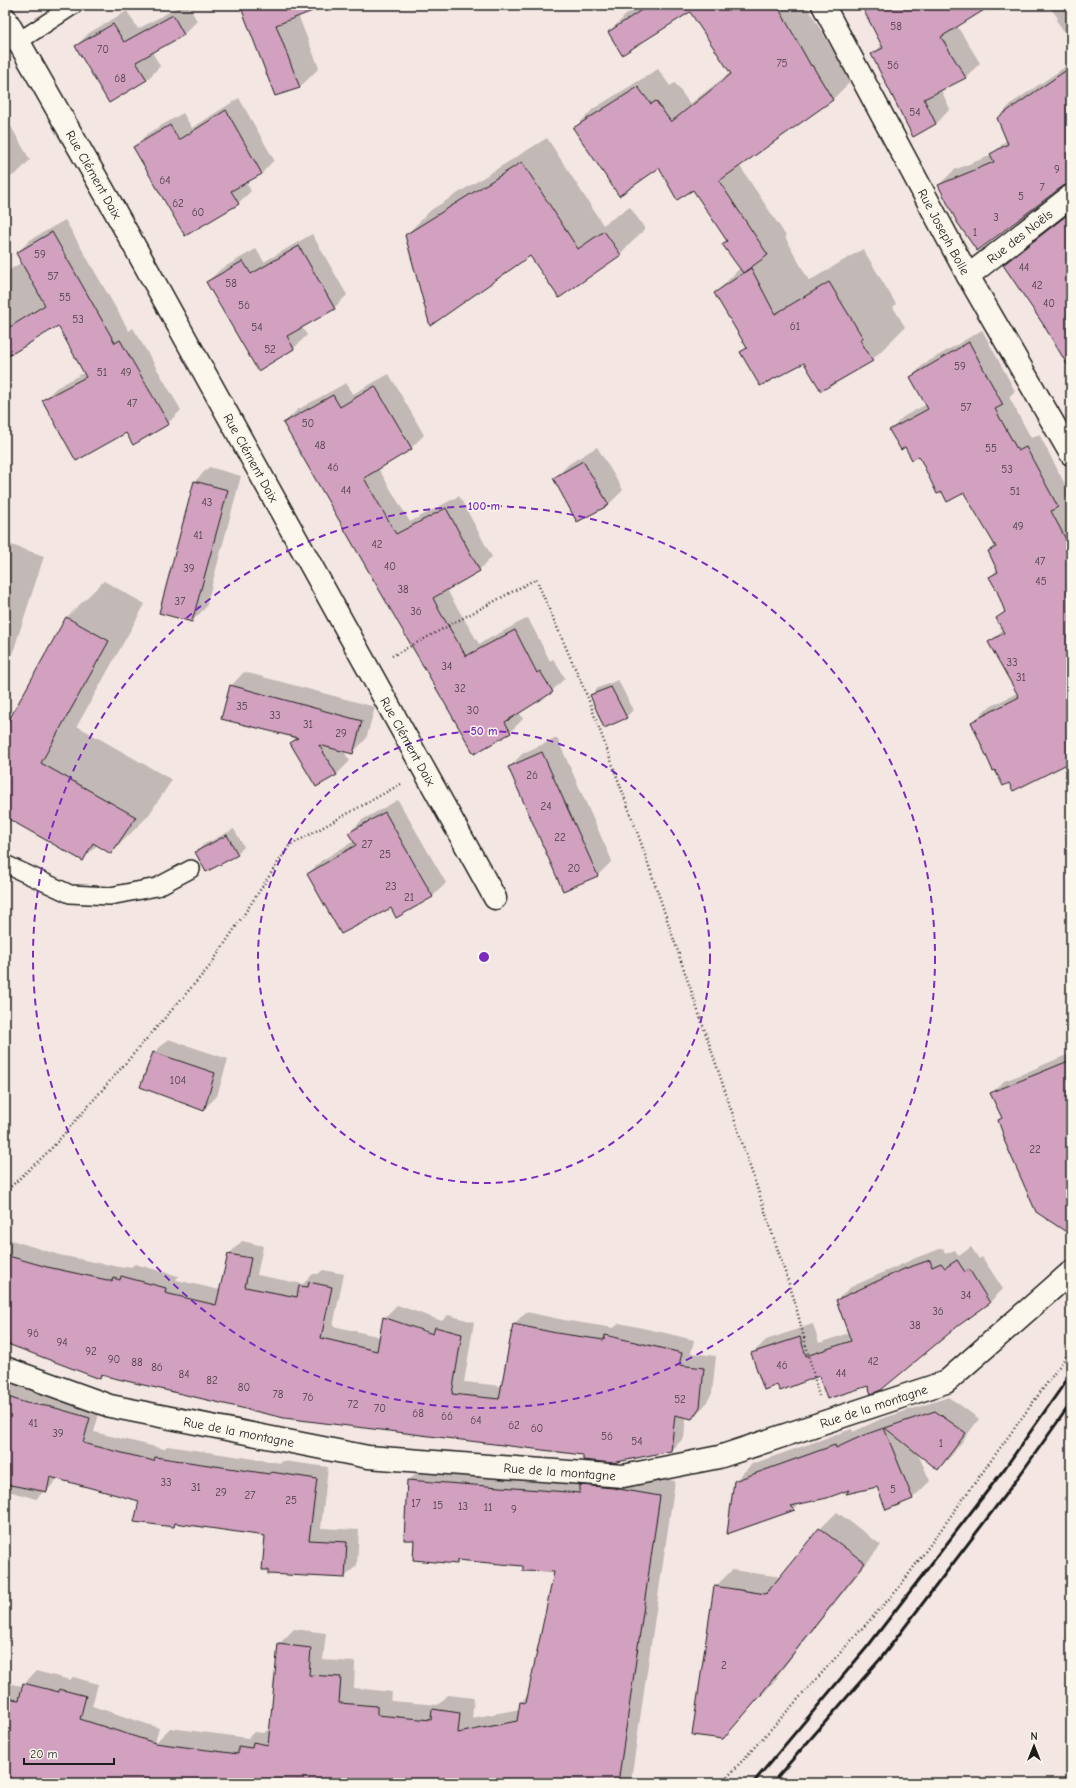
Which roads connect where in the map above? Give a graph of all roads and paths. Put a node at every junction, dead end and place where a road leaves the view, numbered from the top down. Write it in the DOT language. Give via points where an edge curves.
graph roads {
  1 [pos="74,5"];
  2 [pos="822,5"];
  3 [pos="5,18"];
  4 [pos="19,41"];
  5 [pos="1071,196"];
  6 [pos="968,276"];
  7 [pos="1071,454"];
  8 [pos="368,668"];
  9 [pos="424,770"];
  10 [pos="5,864"];
  11 [pos="191,869"];
  12 [pos="495,898"];
  13 [pos="5,1192"];
  14 [pos="1071,1272"];
  15 [pos="1071,1350"];
  16 [pos="5,1368"];
  17 [pos="826,1422"];
  18 [pos="722,1783"];
  1 -- 4 [label="lane"];
  2 -- 6 [label="street, Rue Joseph Bolle"];
  3 -- 4 [label="street, Rue Clément Daix"];
  4 -- 8 [label="street, Rue Clément Daix"];
  5 -- 6 [label="street, Rue des Noëls"];
  6 -- 7 [label="street, Rue Joseph Bolle"];
  8 -- 9 [label="street, Rue Clément Daix"];
  8 -- 17 [label="path" via="536,579 588,698 641,844 794,1299"];
  9 -- 12 [label="street, Rue Clément Daix"];
  9 -- 13 [label="path" via="289,846 210,966 50,1150"];
  10 -- 11 [label="lane" via="70,894 110,896 157,887"];
  14 -- 17 [label="street, Rue de la montagne" via="946,1382"];
  15 -- 18 [label="path" via="898,1589"];
  16 -- 17 [label="street, Rue de la montagne" via="110,1406 368,1457 623,1476 719,1457"];
}
